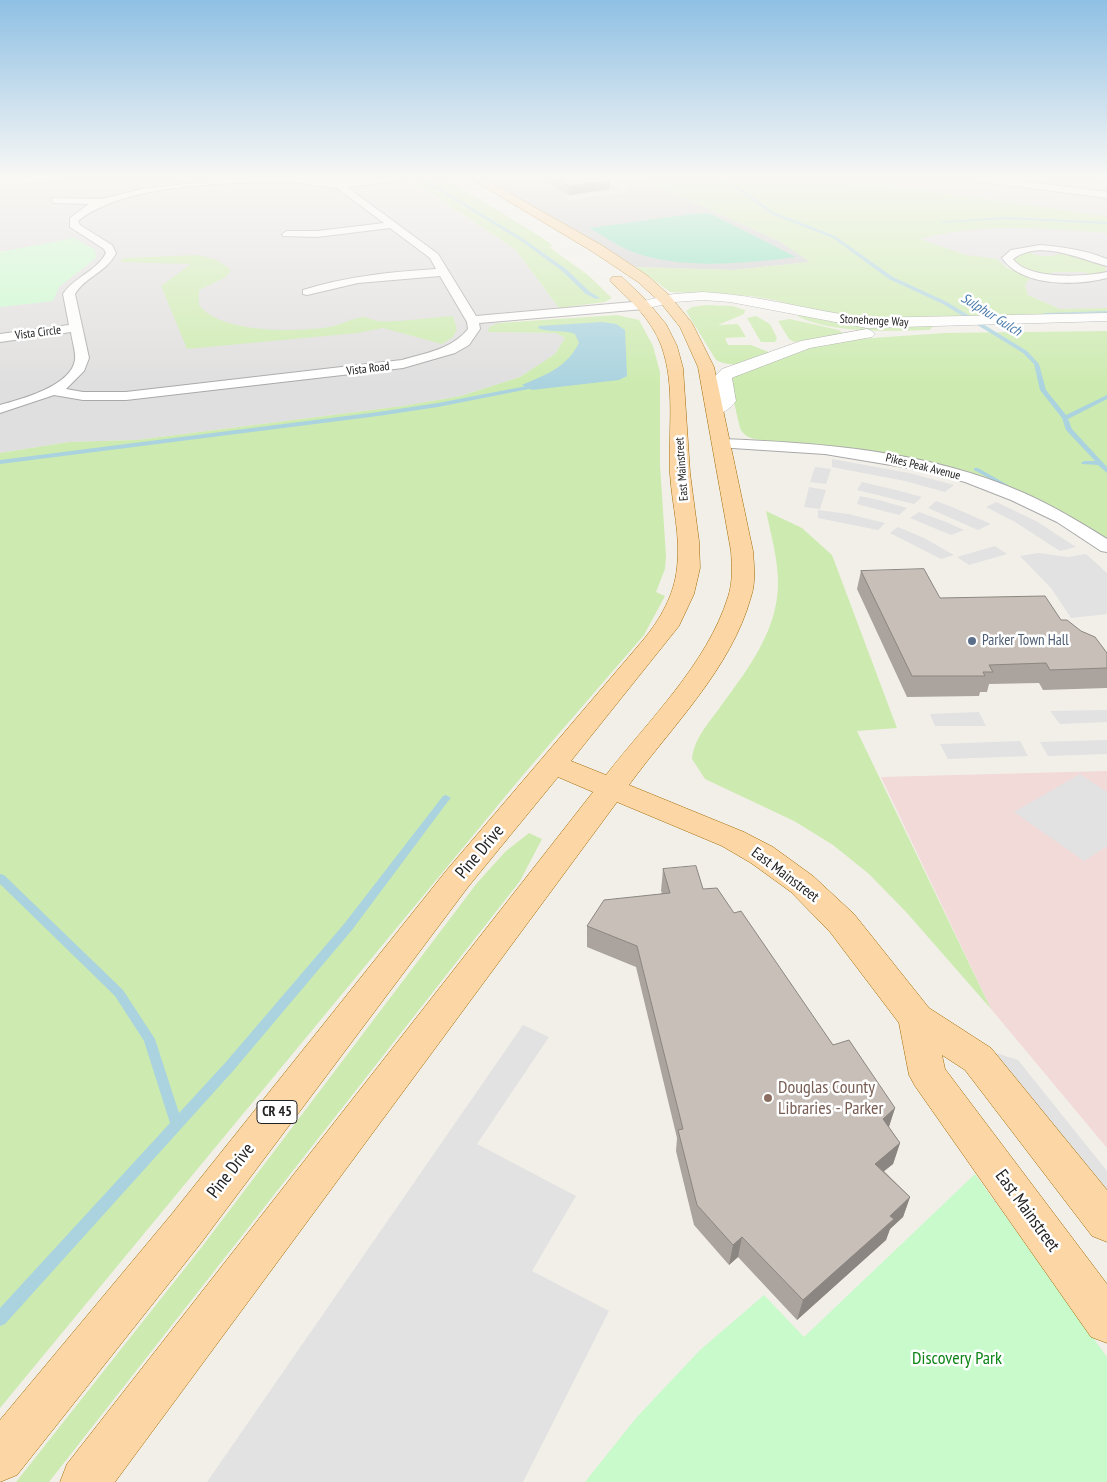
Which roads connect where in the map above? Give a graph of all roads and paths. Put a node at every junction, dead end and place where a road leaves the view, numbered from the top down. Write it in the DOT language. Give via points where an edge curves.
graph roads {
  1 [pos="106,247"];
  2 [pos="423,247"];
  3 [pos="571,247"];
  4 [pos="592,247"];
  5 [pos="1107,262"];
  6 [pos="445,272"];
  7 [pos="1107,275"];
  8 [pos="307,292"];
  9 [pos="668,302"];
  10 [pos="644,305"];
  11 [pos="1107,317"];
  12 [pos="472,320"];
  13 [pos="1019,325"];
  14 [pos="946,326"];
  15 [pos="76,328"];
  16 [pos="1107,328"];
  17 [pos="867,334"];
  18 [pos="0,338"];
  19 [pos="53,391"];
  20 [pos="0,409"];
  21 [pos="715,410"];
  22 [pos="722,444"];
  23 [pos="1107,548"];
  24 [pos="554,765"];
  25 [pos="611,788"];
  26 [pos="916,1018"];
  27 [pos="1107,1222"];
  28 [pos="1107,1321"];
  29 [pos="0,1458"];
  30 [pos="85,1482"];
  1 -- 15 [label="street" via="111,253 108,260 70,291"];
  2 -- 6 [label="street"];
  3 -- 10 [label="main road, East Mainstreet" via="621,283"];
  4 -- 9 [label="main road, East Mainstreet" via="643,279"];
  5 -- 7 [label="street" via="1087,254 1052,249 1021,251 1007,258 1008,263 1017,268 1047,277 1084,279"];
  6 -- 8 [label="street" via="362,279 324,285"];
  6 -- 12 [label="street"];
  9 -- 10 [label="street, Stonehenge Way"];
  9 -- 14 [label="street, Stonehenge Way" via="737,297 849,321"];
  9 -- 17 [label="street, Stonehenge Way" via="749,306"];
  9 -- 21 [label="main road, East Mainstreet" via="687,326 699,349"];
  10 -- 12 [label="street, Stonehenge Way"];
  10 -- 24 [label="main road, East Mainstreet" via="667,340 677,370 680,473 689,542 686,583 676,610 662,633"];
  11 -- 13 [label="street, Stonehenge Way"];
  12 -- 19 [label="street, Vista Road" via="474,329 461,344 437,356 403,364 126,396 83,396"];
  13 -- 14 [label="street, Stonehenge Way"];
  13 -- 16 [label="street, Stonehenge Way"];
  14 -- 17 [label="street, Stonehenge Way"];
  15 -- 18 [label="street, Vista Circle"];
  15 -- 19 [label="street" via="82,365 72,378"];
  17 -- 21 [label="street" via="807,344 728,372 723,376 727,401"];
  19 -- 20 [label="street"];
  21 -- 22 [label="main road, East Mainstreet"];
  22 -- 23 [label="street, Pikes Peak Avenue" via="826,448 929,466 1022,498 1063,519"];
  22 -- 25 [label="main road, East Mainstreet" via="742,551 740,596 725,634 698,678"];
  24 -- 25 [label="main road, East Mainstreet"];
  24 -- 29 [label="main road, Pine Drive / CR 45" via="457,879 186,1229"];
  25 -- 26 [label="main road, East Mainstreet" via="732,839 781,868 842,923"];
  25 -- 30 [label="main road"];
  26 -- 27 [label="main road, East Mainstreet" via="978,1059"];
  26 -- 28 [label="main road, East Mainstreet" via="928,1075"];
}
